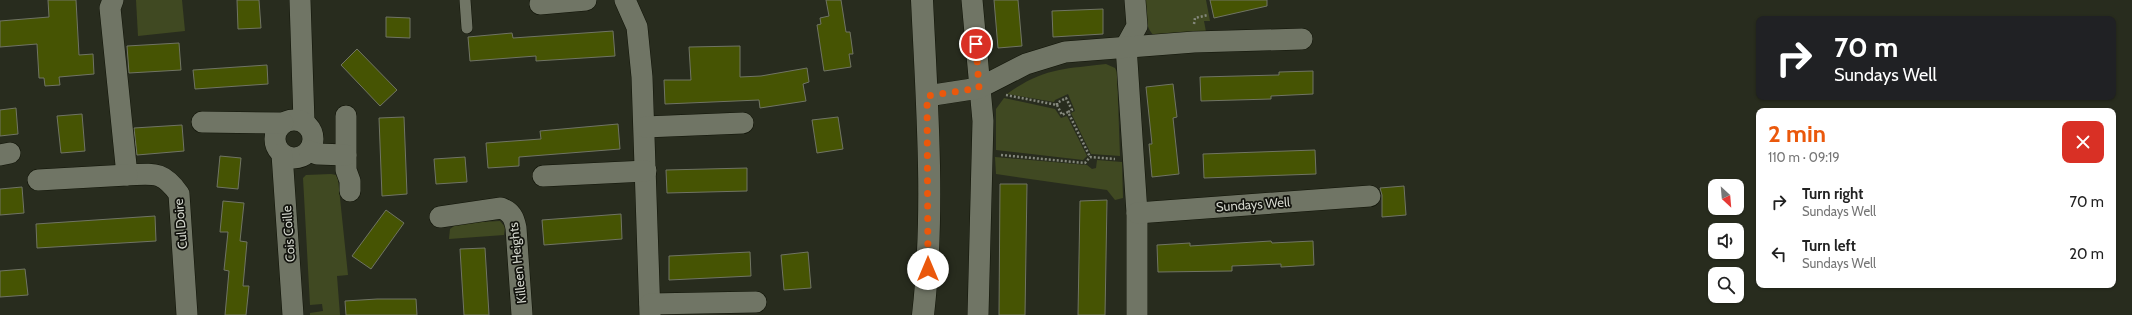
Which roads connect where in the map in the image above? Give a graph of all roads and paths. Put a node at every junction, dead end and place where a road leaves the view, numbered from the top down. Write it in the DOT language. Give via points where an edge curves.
graph roads {
  1 [pos="113,0"];
  2 [pos="300,0"];
  3 [pos="465,0"];
  4 [pos="586,0"];
  5 [pos="625,0"];
  6 [pos="922,0"];
  7 [pos="972,0"];
  8 [pos="1135,0"];
  9 [pos="540,4"];
  10 [pos="467,28"];
  11 [pos="1302,40"];
  12 [pos="1126,46"];
  13 [pos="979,88"];
  14 [pos="1008,90"];
  15 [pos="927,96"];
  16 [pos="1057,105"];
  17 [pos="1068,112"];
  18 [pos="346,116"];
  19 [pos="202,122"];
  20 [pos="304,122"];
  21 [pos="283,123"];
  22 [pos="743,123"];
  23 [pos="645,127"];
  24 [pos="309,151"];
  25 [pos="982,153"];
  26 [pos="282,154"];
  27 [pos="346,155"];
  28 [pos="1090,157"];
  29 [pos="1134,161"];
  30 [pos="646,171"];
  31 [pos="127,175"];
  32 [pos="543,176"];
  33 [pos="38,180"];
  34 [pos="350,191"];
  35 [pos="1370,196"];
  36 [pos="1137,212"];
  37 [pos="440,217"];
  38 [pos="756,302"];
  39 [pos="650,310"];
  40 [pos="187,315"];
  41 [pos="293,315"];
  42 [pos="522,315"];
  43 [pos="923,315"];
  44 [pos="978,315"];
  45 [pos="1137,315"];
  1 -- 31 [label="street" via="110,8"];
  2 -- 20 [label="street"];
  3 -- 10 [label="lane"];
  4 -- 9 [label="street"];
  5 -- 23 [label="street" via="637,27"];
  6 -- 15 [label="main road"];
  7 -- 13 [label="street"];
  8 -- 12 [label="street" via="1137,26"];
  11 -- 12 [label="street"];
  12 -- 13 [label="street" via="1049,55"];
  12 -- 29 [label="street"];
  13 -- 15 [label="street"];
  13 -- 25 [label="street" via="983,121"];
  14 -- 16 [label="path" via="1002,95"];
  15 -- 43 [label="main road" via="928,269"];
  16 -- 17 [label="path" via="1062,115"];
  16 -- 17 [label="path" via="1066,98 1072,110"];
  17 -- 28 [label="path"];
  18 -- 27 [label="street"];
  19 -- 21 [label="street"];
  20 -- 21 [label="street" via="294,120"];
  20 -- 24 [label="street" via="314,139"];
  21 -- 26 [label="street" via="275,138 278,150"];
  22 -- 23 [label="street"];
  23 -- 30 [label="street"];
  24 -- 26 [label="street" via="293,158"];
  24 -- 27 [label="street" via="317,154"];
  25 -- 28 [label="path" via="1085,163"];
  25 -- 44 [label="street"];
  26 -- 41 [label="street, Cois Coille"];
  27 -- 34 [label="street"];
  28 -- 29 [label="path"];
  29 -- 36 [label="street"];
  30 -- 32 [label="street"];
  30 -- 39 [label="street"];
  31 -- 33 [label="street, Cul Doire"];
  31 -- 40 [label="street, Cul Doire" via="157,174 170,181 179,194"];
  35 -- 36 [label="street, Sundays Well"];
  36 -- 45 [label="street"];
  37 -- 42 [label="street, Killeen Heights" via="501,208 508,210 516,228"];
  38 -- 39 [label="street"];
}
